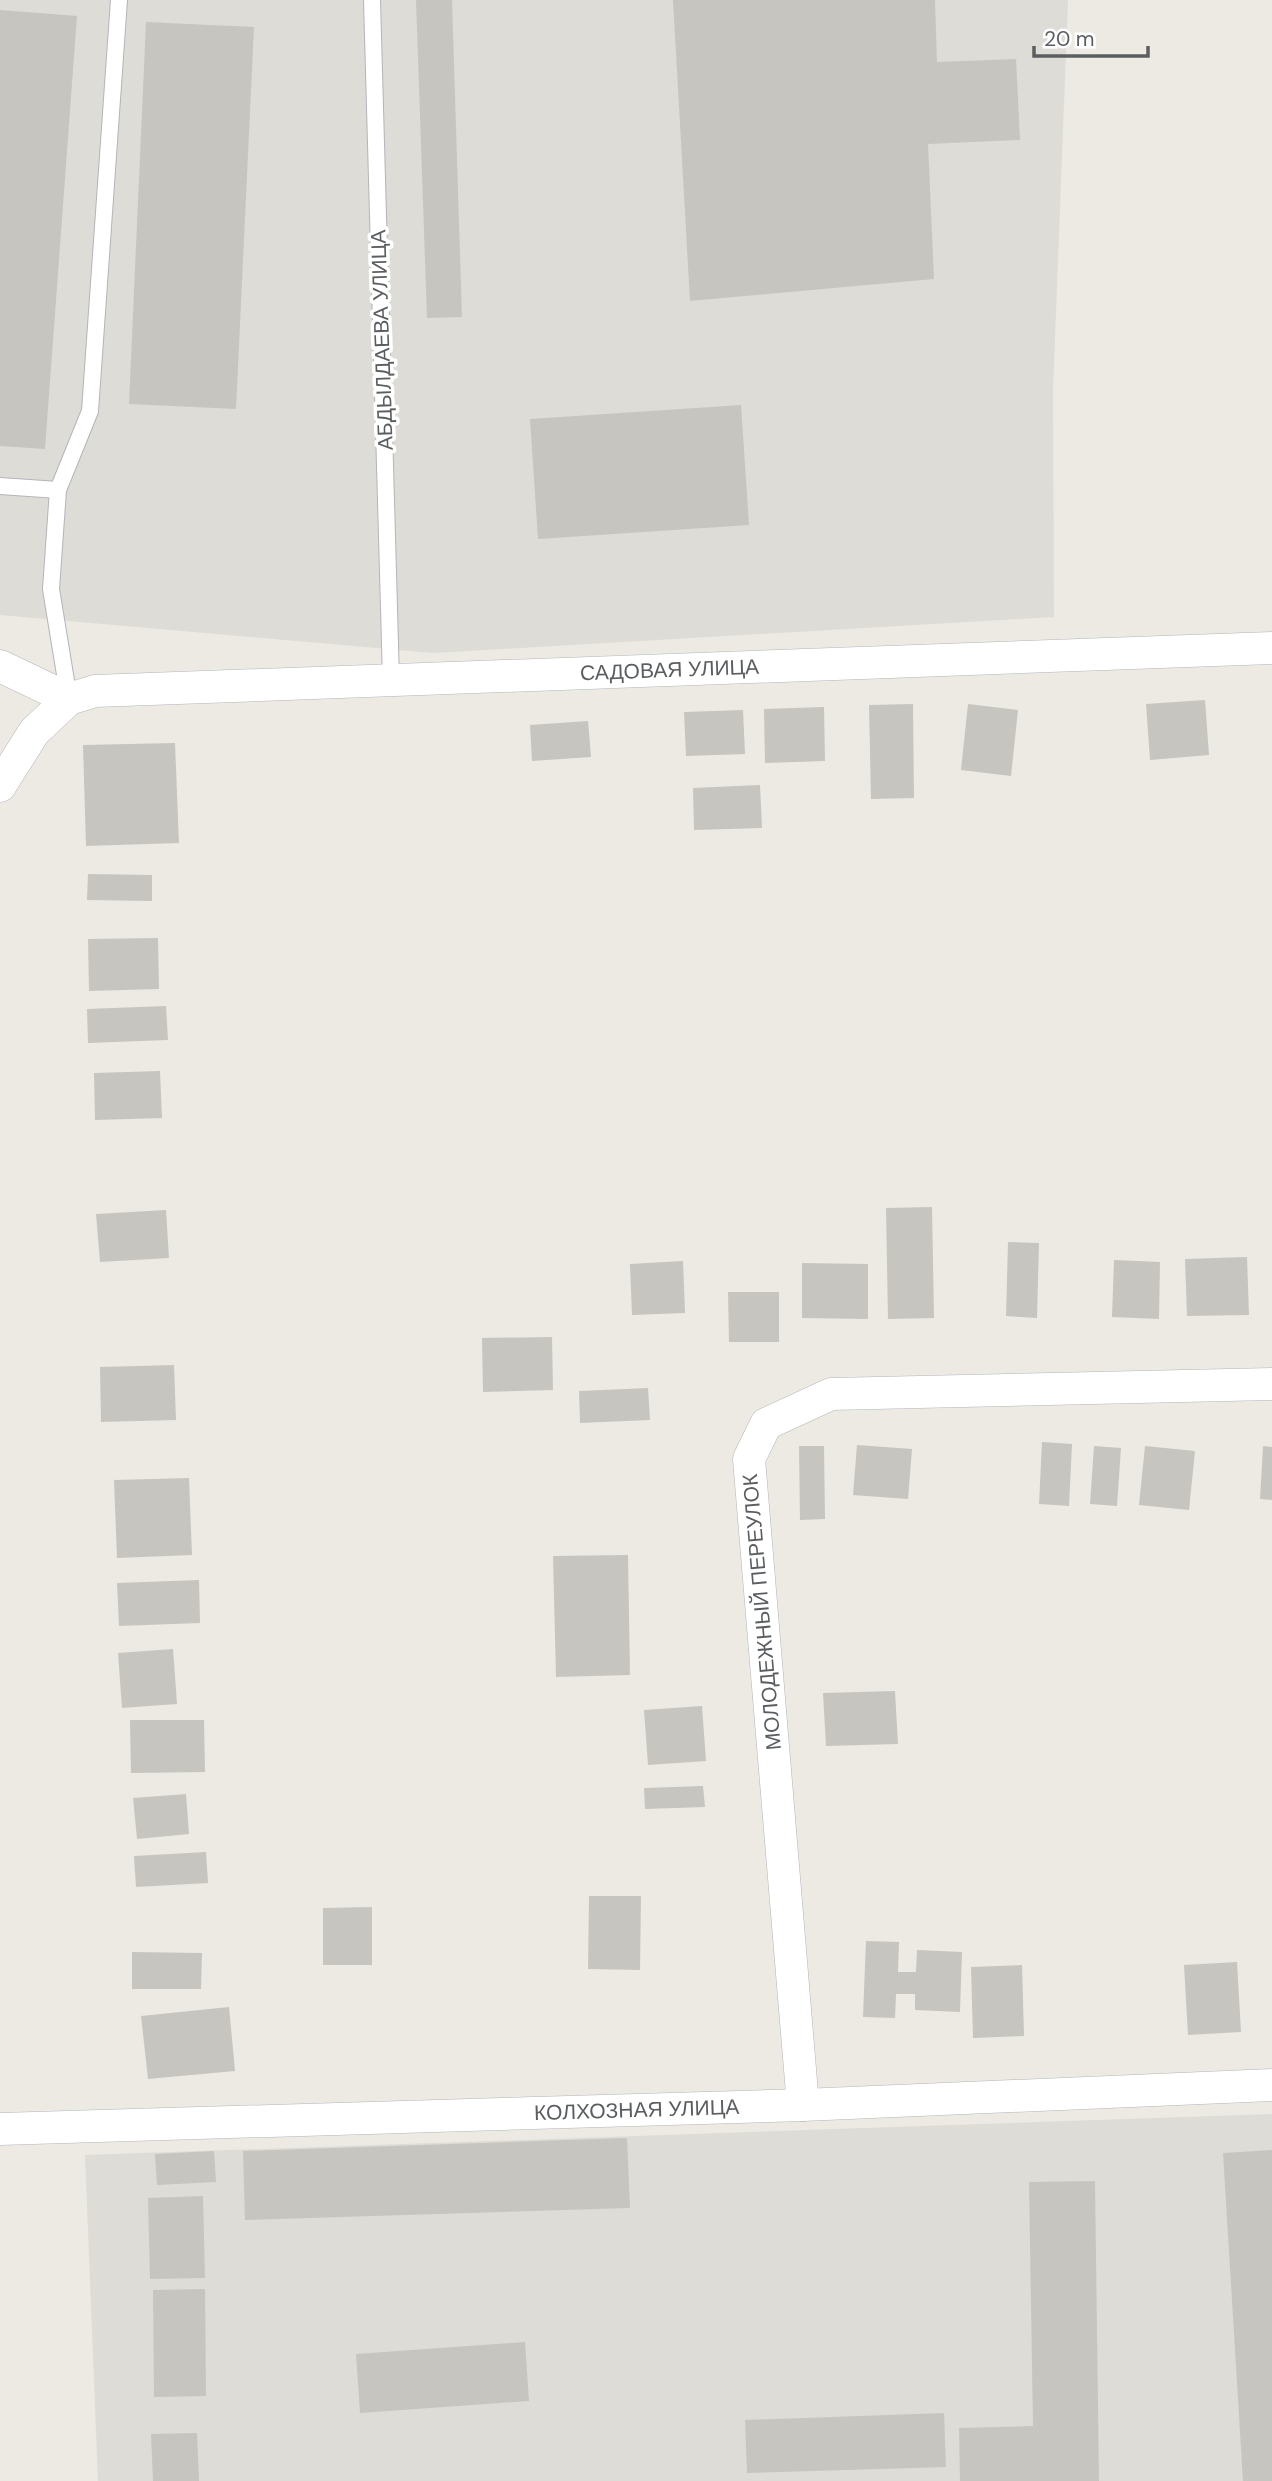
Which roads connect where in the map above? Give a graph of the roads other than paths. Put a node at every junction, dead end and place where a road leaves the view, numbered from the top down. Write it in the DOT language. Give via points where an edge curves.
graph roads {
  1 [pos="119,0"];
  2 [pos="372,0"];
  3 [pos="0,486"];
  4 [pos="58,490"];
  5 [pos="1272,648"];
  6 [pos="0,666"];
  7 [pos="391,680"];
  8 [pos="69,699"];
  9 [pos="0,786"];
  10 [pos="1272,1384"];
  11 [pos="1272,2085"];
  12 [pos="803,2105"];
  13 [pos="0,2129"];
  1 -- 4 [label="lane" via="90,411"];
  2 -- 7 [label="lane, АБДЫЛДАЕВА УЛИЦА"];
  3 -- 4 [label="lane"];
  4 -- 8 [label="lane" via="51,589"];
  5 -- 7 [label="street, САДОВАЯ УЛИЦА"];
  6 -- 8 [label="street"];
  7 -- 8 [label="street, САДОВАЯ УЛИЦА" via="95,691"];
  8 -- 9 [label="street" via="34,732"];
  10 -- 12 [label="street, МОЛОДЕЖНЫЙ ПЕРЕУЛОК" via="831,1394 766,1424 749,1459"];
  11 -- 12 [label="street, КОЛХОЗНАЯ УЛИЦА"];
  12 -- 13 [label="street, КОЛХОЗНАЯ УЛИЦА"];
}
